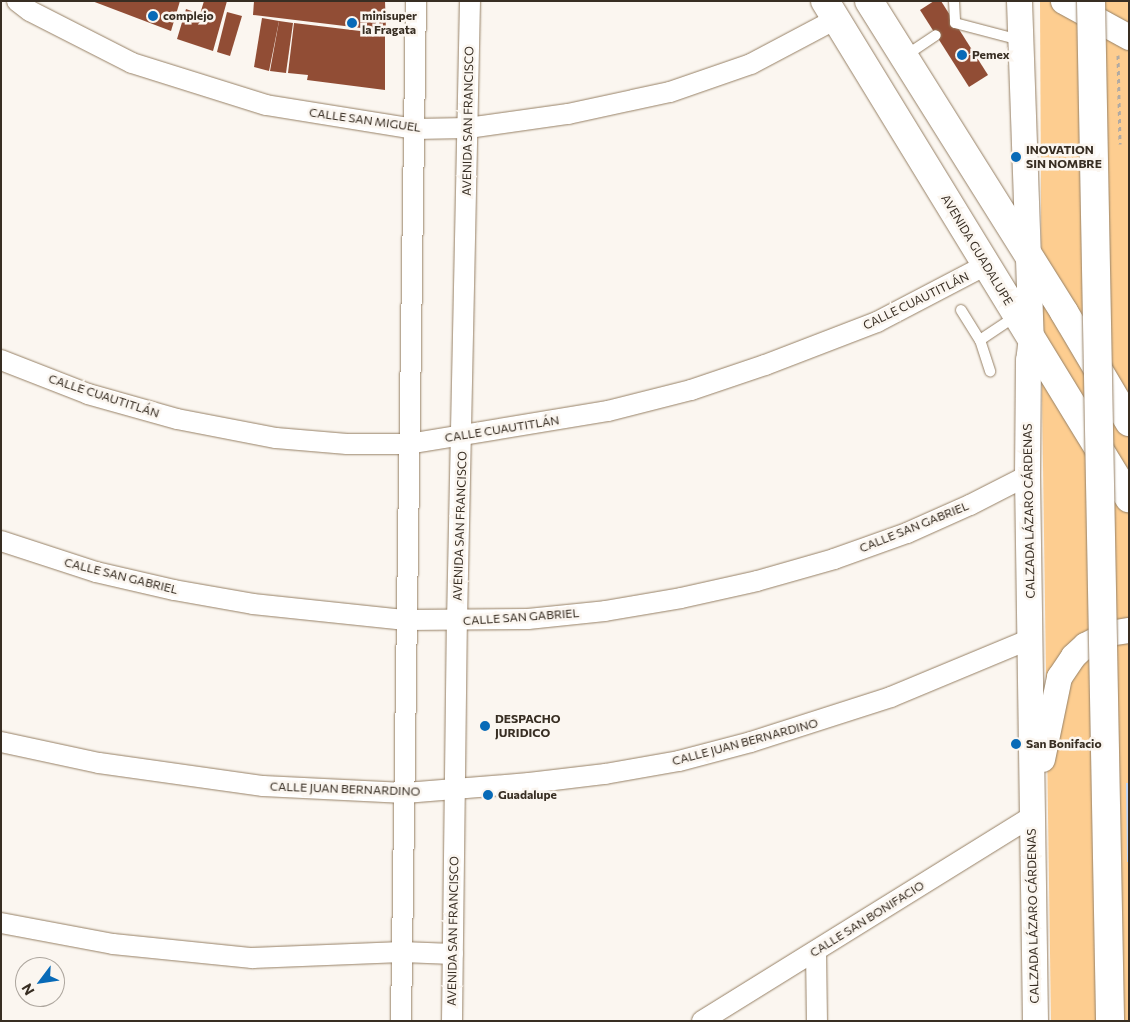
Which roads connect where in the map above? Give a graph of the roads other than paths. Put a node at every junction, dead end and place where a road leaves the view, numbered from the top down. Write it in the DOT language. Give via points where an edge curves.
graph roads {
  1 [pos="17,1"];
  2 [pos="416,1"];
  3 [pos="470,1"];
  4 [pos="869,1"];
  5 [pos="954,1"];
  6 [pos="1020,1"];
  7 [pos="1063,1"];
  8 [pos="1091,1"];
  9 [pos="830,10"];
  10 [pos="936,35"];
  11 [pos="1129,37"];
  12 [pos="1022,40"];
  13 [pos="904,56"];
  14 [pos="468,128"];
  15 [pos="414,129"];
  16 [pos="1027,254"];
  17 [pos="986,265"];
  18 [pos="960,310"];
  19 [pos="1024,326"];
  20 [pos="980,340"];
  21 [pos="1,360"];
  22 [pos="990,371"];
  23 [pos="1129,422"];
  24 [pos="462,436"];
  25 [pos="408,444"];
  26 [pos="1027,476"];
  27 [pos="1129,498"];
  28 [pos="1,541"];
  29 [pos="406,620"];
  30 [pos="457,621"];
  31 [pos="1129,630"];
  32 [pos="1030,639"];
  33 [pos="1,742"];
  34 [pos="455,789"];
  35 [pos="405,793"];
  36 [pos="1031,817"];
  37 [pos="1,923"];
  38 [pos="816,950"];
  39 [pos="402,952"];
  40 [pos="453,954"];
  41 [pos="401,1021"];
  42 [pos="452,1021"];
  43 [pos="702,1021"];
  44 [pos="817,1021"];
  45 [pos="1035,1021"];
  46 [pos="1110,1021"];
  1 -- 15 [label="street, CALLE SAN MIGUEL" via="132,63 266,105"];
  2 -- 15 [label="street"];
  3 -- 14 [label="street, AVENIDA SAN FRANCISCO"];
  4 -- 13 [label="main road"];
  5 -- 12 [label="lane" via="955,23"];
  6 -- 12 [label="street, CALZADA LÁZARO CÁRDENAS"];
  7 -- 11 [label="street"];
  8 -- 46 [label="main road, bridge"];
  9 -- 14 [label="street, CALLE SAN MIGUEL" via="751,64 670,92 568,114"];
  9 -- 17 [label="main road, AVENIDA GUADALUPE"];
  10 -- 13 [label="lane"];
  12 -- 16 [label="street, CALZADA LÁZARO CÁRDENAS"];
  13 -- 16 [label="main road"];
  14 -- 15 [label="street, CALLE SAN MIGUEL"];
  14 -- 24 [label="street, AVENIDA SAN FRANCISCO"];
  15 -- 25 [label="street"];
  16 -- 19 [label="street, CALZADA LÁZARO CÁRDENAS"];
  16 -- 23 [label="main road"];
  17 -- 19 [label="main road, AVENIDA GUADALUPE"];
  17 -- 24 [label="street, CALLE CUAUTITLÁN" via="877,322 700,387 608,410"];
  18 -- 20 [label="lane"];
  19 -- 20 [label="lane"];
  19 -- 26 [label="street, CALZADA LÁZARO CÁRDENAS" via="1028,360"];
  19 -- 27 [label="main road, AVENIDA GUADALUPE"];
  20 -- 22 [label="lane"];
  21 -- 25 [label="street, CALLE CUAUTITLÁN" via="88,394 177,419 276,438 347,444"];
  24 -- 25 [label="street, CALLE CUAUTITLÁN"];
  24 -- 30 [label="street, AVENIDA SAN FRANCISCO"];
  25 -- 29 [label="street"];
  26 -- 30 [label="street, CALLE SAN GABRIEL" via="907,532 834,559 757,581 605,611 528,619"];
  26 -- 32 [label="street, CALZADA LÁZARO CÁRDENAS"];
  28 -- 29 [label="street, CALLE SAN GABRIEL" via="96,572 174,590 253,604"];
  29 -- 30 [label="street, CALLE SAN GABRIEL"];
  29 -- 35 [label="street"];
  30 -- 34 [label="street, AVENIDA SAN FRANCISCO"];
  31 -- 36 [label="street" via="1109,633 1085,645 1073,656 1060,677"];
  32 -- 34 [label="street, CALLE JUAN BERNARDINO" via="891,697 751,742 605,774"];
  32 -- 36 [label="street, CALZADA LÁZARO CÁRDENAS"];
  33 -- 35 [label="street, CALLE JUAN BERNARDINO" via="99,763 182,776 263,786"];
  34 -- 35 [label="street, CALLE JUAN BERNARDINO"];
  34 -- 40 [label="street, AVENIDA SAN FRANCISCO"];
  35 -- 39 [label="street"];
  36 -- 38 [label="street, CALLE SAN BONIFACIO"];
  36 -- 45 [label="street, CALZADA LÁZARO CÁRDENAS"];
  37 -- 39 [label="street" via="113,944 252,958"];
  38 -- 43 [label="street, CALLE SAN BONIFACIO"];
  38 -- 44 [label="street"];
  39 -- 40 [label="street"];
  39 -- 41 [label="street"];
  40 -- 42 [label="street, AVENIDA SAN FRANCISCO"];
}
